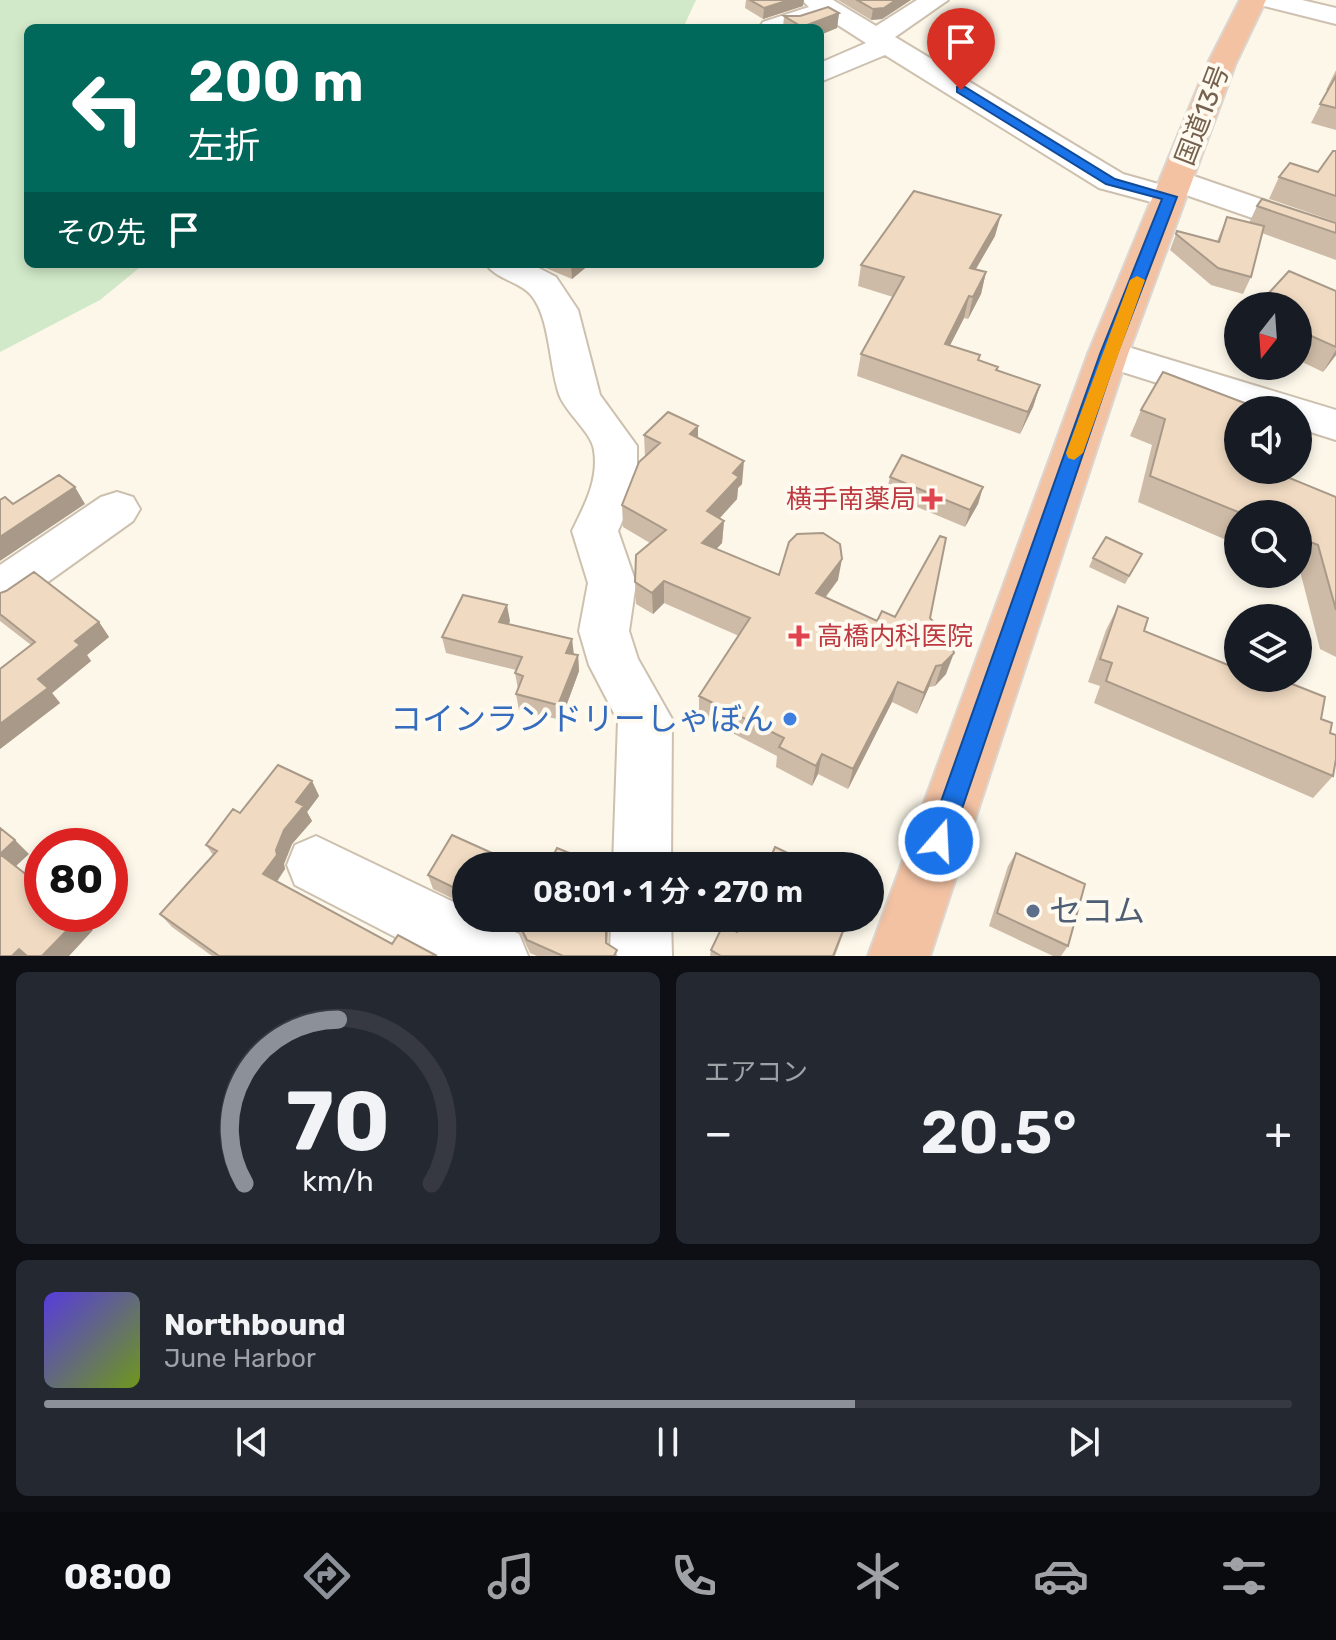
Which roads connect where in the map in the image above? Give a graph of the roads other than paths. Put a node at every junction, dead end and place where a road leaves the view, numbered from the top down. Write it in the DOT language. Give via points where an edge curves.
graph roads {
  1 [pos="935,0"];
  2 [pos="1253,0"];
  3 [pos="1269,0"];
  4 [pos="822,4"];
  5 [pos="1336,16"];
  6 [pos="780,24"];
  7 [pos="881,41"];
  8 [pos="824,71"];
  9 [pos="1173,189"];
  10 [pos="1336,237"];
  11 [pos="522,268"];
  12 [pos="1108,354"];
  13 [pos="1244,396"];
  14 [pos="1312,417"];
  15 [pos="1336,425"];
  16 [pos="117,509"];
  17 [pos="0,590"];
  18 [pos="642,852"];
  19 [pos="316,865"];
  20 [pos="641,932"];
  21 [pos="497,956"];
  22 [pos="641,956"];
  23 [pos="899,956"];
  1 -- 7 [label="street"];
  2 -- 9 [label="highway, 国道13号" via="1221,65"];
  3 -- 5 [label="street"];
  4 -- 6 [label="street"];
  4 -- 7 [label="street"];
  7 -- 8 [label="street"];
  7 -- 9 [label="street" via="1111,181"];
  9 -- 10 [label="street"];
  9 -- 12 [label="highway, 国道13号"];
  11 -- 18 [label="street" via="543,285 559,310 581,399 616,446 615,487 595,531 612,583 604,631 615,665 645,719"];
  12 -- 13 [label="street"];
  12 -- 23 [label="highway, 国道13号"];
  14 -- 15 [label="street"];
  16 -- 17 [label="street"];
  19 -- 21 [label="street"];
  20 -- 22 [label="street"];
}
